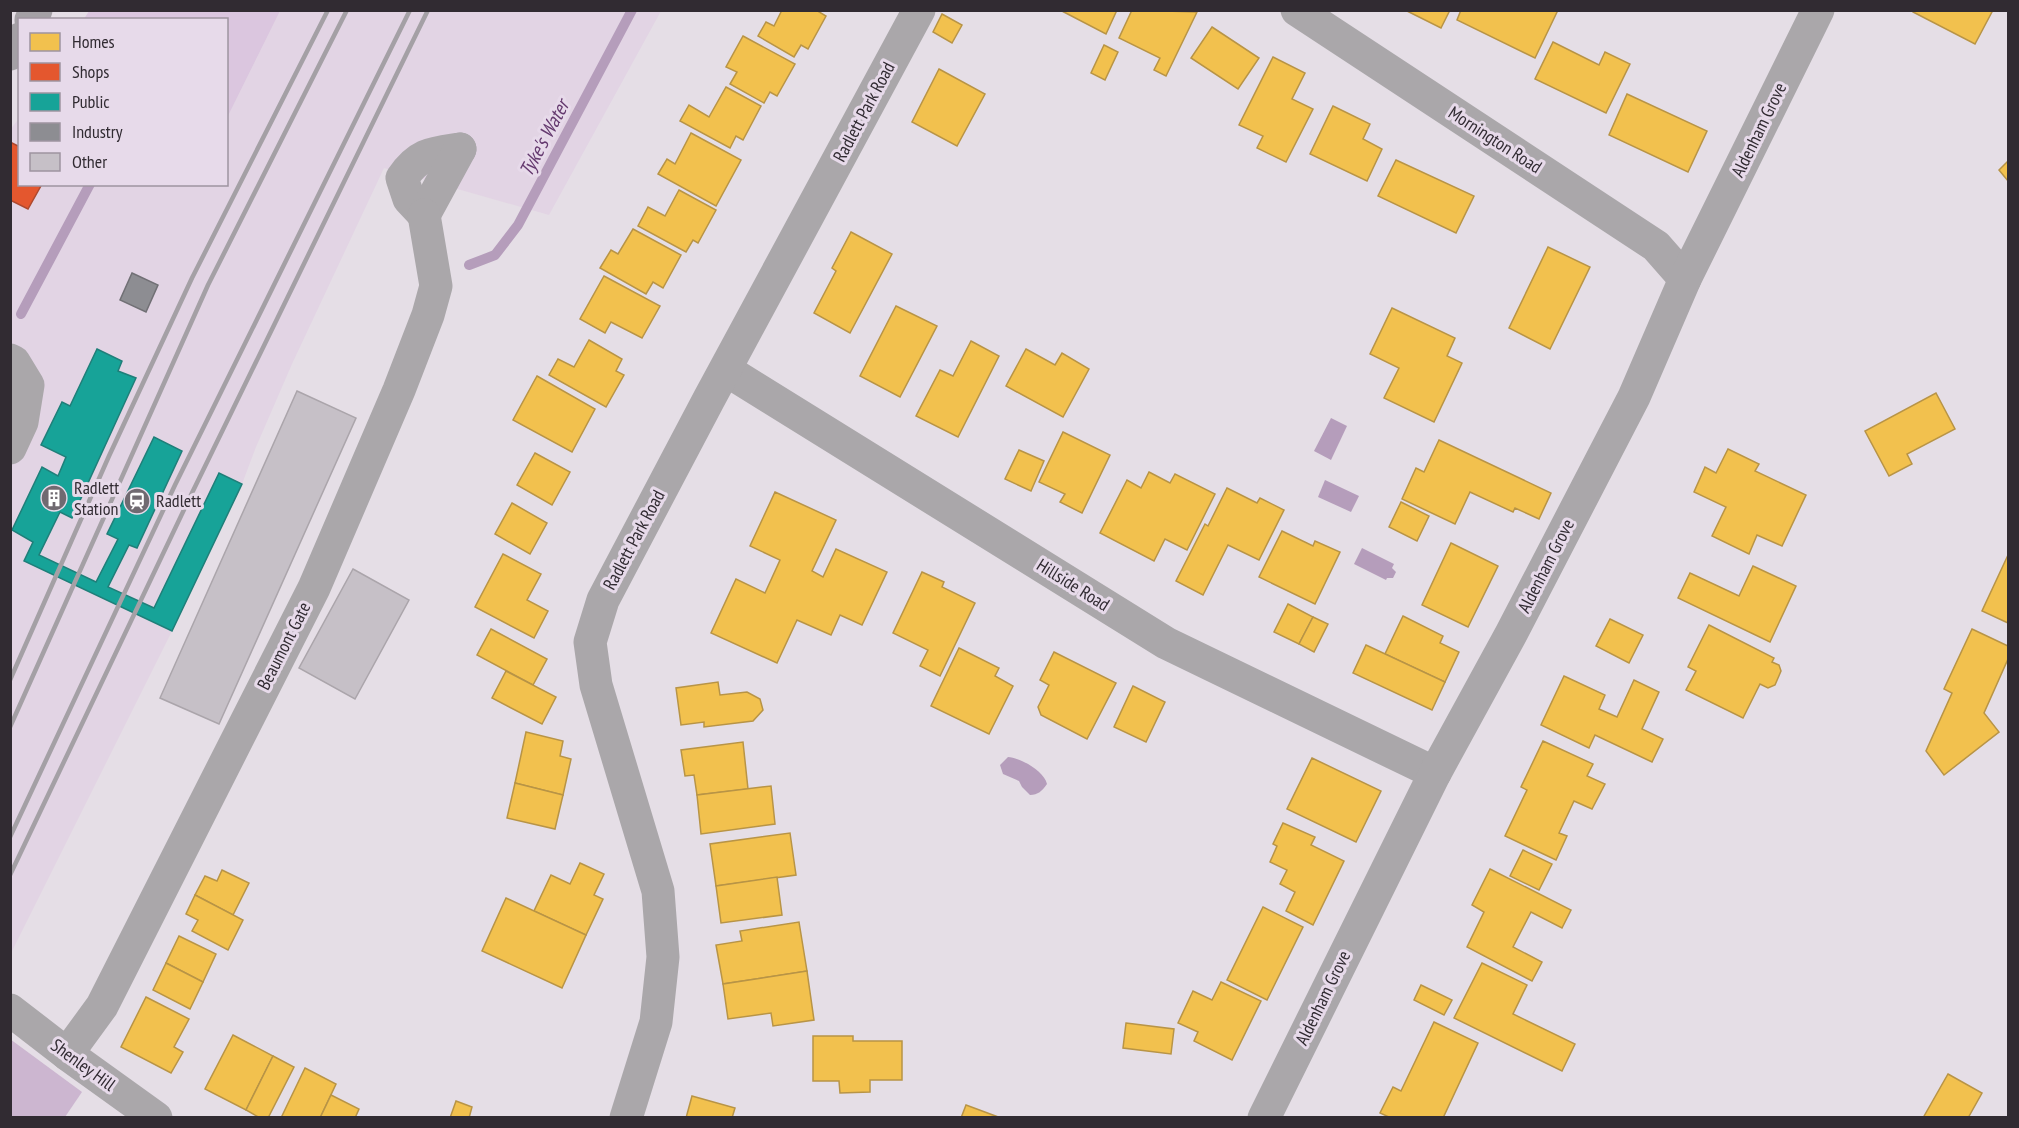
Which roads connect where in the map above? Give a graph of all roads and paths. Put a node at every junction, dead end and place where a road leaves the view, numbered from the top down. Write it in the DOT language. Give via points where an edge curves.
graph roads {
  1 [pos="919,10"];
  2 [pos="1297,10"];
  3 [pos="1818,10"];
  4 [pos="460,148"];
  5 [pos="1685,279"];
  6 [pos="10,360"];
  7 [pos="726,370"];
  8 [pos="10,448"];
  9 [pos="1435,773"];
  10 [pos="10,1010"];
  11 [pos="67,1054"];
  12 [pos="156,1118"];
  13 [pos="626,1118"];
  14 [pos="1264,1118"];
  1 -- 7 [label="street, Radlett Park Road"];
  2 -- 5 [label="street, Mornington Road" via="1656,246"];
  3 -- 5 [label="street, Aldenham Grove"];
  4 -- 11 [label="street, Beaumont Gate" via="425,155 402,178 409,199 430,203 436,286 428,315 309,598 102,1006"];
  5 -- 9 [label="street, Aldenham Grove" via="1634,397"];
  6 -- 8 [label="street" via="27,385 22,422"];
  7 -- 9 [label="street, Hillside Road" via="1166,643"];
  7 -- 13 [label="street, Radlett Park Road" via="603,600 590,642 596,685 658,891 663,957 656,1022"];
  9 -- 14 [label="street, Aldenham Grove"];
  10 -- 11 [label="street, Shenley Hill"];
  11 -- 12 [label="street, Shenley Hill"];
}
